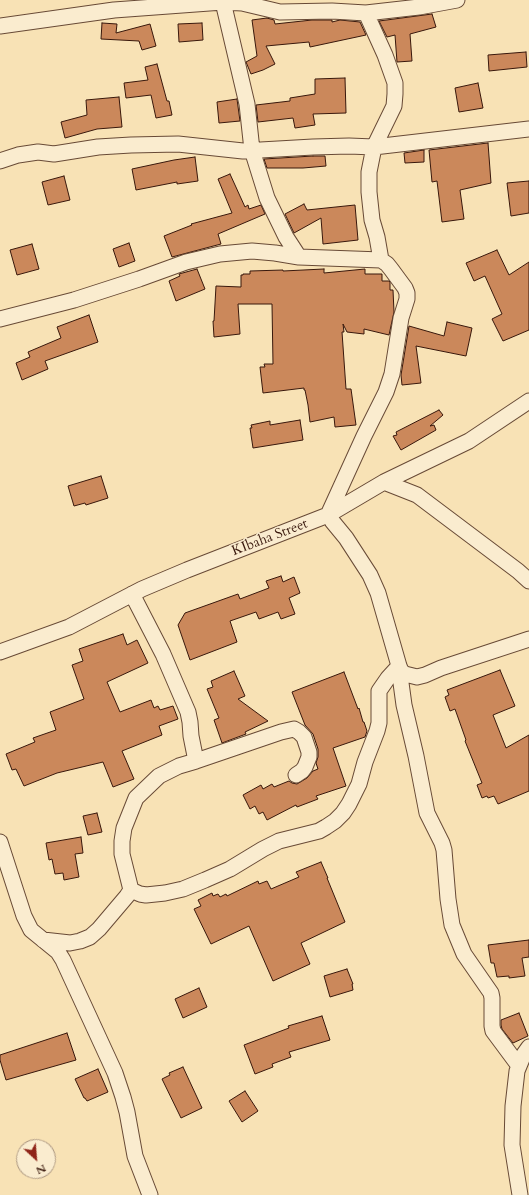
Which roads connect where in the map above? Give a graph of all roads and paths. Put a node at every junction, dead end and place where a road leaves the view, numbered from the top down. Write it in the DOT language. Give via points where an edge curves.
graph roads {
  1 [pos="457,0"];
  2 [pos="222,2"];
  3 [pos="366,13"];
  4 [pos="0,26"];
  5 [pos="529,129"];
  6 [pos="374,147"];
  7 [pos="252,150"];
  8 [pos="0,161"];
  9 [pos="299,257"];
  10 [pos="381,260"];
  11 [pos="0,319"];
  12 [pos="529,400"];
  13 [pos="384,482"];
  14 [pos="330,518"];
  15 [pos="529,581"];
  16 [pos="132,594"];
  17 [pos="529,639"];
  18 [pos="0,652"];
  19 [pos="400,669"];
  20 [pos="196,762"];
  21 [pos="296,775"];
  22 [pos="0,842"];
  23 [pos="131,890"];
  24 [pos="43,940"];
  25 [pos="529,1047"];
  26 [pos="519,1066"];
  27 [pos="150,1195"];
  28 [pos="520,1195"];
  1 -- 3 [label="street"];
  2 -- 3 [label="street" via="242,3 280,12"];
  2 -- 4 [label="street" via="114,10"];
  2 -- 7 [label="street" via="247,104"];
  3 -- 6 [label="street" via="395,83 394,106"];
  5 -- 6 [label="street"];
  6 -- 7 [label="street"];
  6 -- 10 [label="street" via="369,172 369,192"];
  7 -- 8 [label="street" via="178,144 131,145 54,154 38,152"];
  7 -- 9 [label="street" via="267,198"];
  9 -- 10 [label="street"];
  9 -- 11 [label="street" via="252,251 220,254 186,262 74,300"];
  10 -- 14 [label="street" via="405,288 407,299 386,392 364,436"];
  12 -- 13 [label="street, KIbaha Street" via="469,441"];
  13 -- 14 [label="street, KIbaha Street"];
  13 -- 15 [label="street" via="417,495"];
  14 -- 16 [label="street, KIbaha Street" via="186,570"];
  14 -- 19 [label="street" via="370,575 378,593"];
  16 -- 18 [label="street, KIbaha Street" via="69,627"];
  16 -- 20 [label="street" via="163,654 188,712"];
  17 -- 19 [label="street" via="417,677"];
  19 -- 23 [label="street" via="388,678 379,691 377,731 359,784 349,804 335,821 319,830 280,841 230,869 183,889 146,895"];
  19 -- 26 [label="street" via="404,705 427,813 444,850 452,925 464,954 491,993 493,1030"];
  20 -- 21 [label="street" via="294,729 304,737 310,757 302,772"];
  20 -- 23 [label="street" via="179,766 159,776 136,798 124,828 122,841 122,854"];
  22 -- 24 [label="street" via="24,916 31,930"];
  23 -- 24 [label="street" via="90,937 70,943"];
  24 -- 27 [label="street" via="58,952 63,960 115,1073 127,1112 135,1156"];
  25 -- 26 [label="street"];
  26 -- 28 [label="street" via="516,1076 512,1145"];
}
